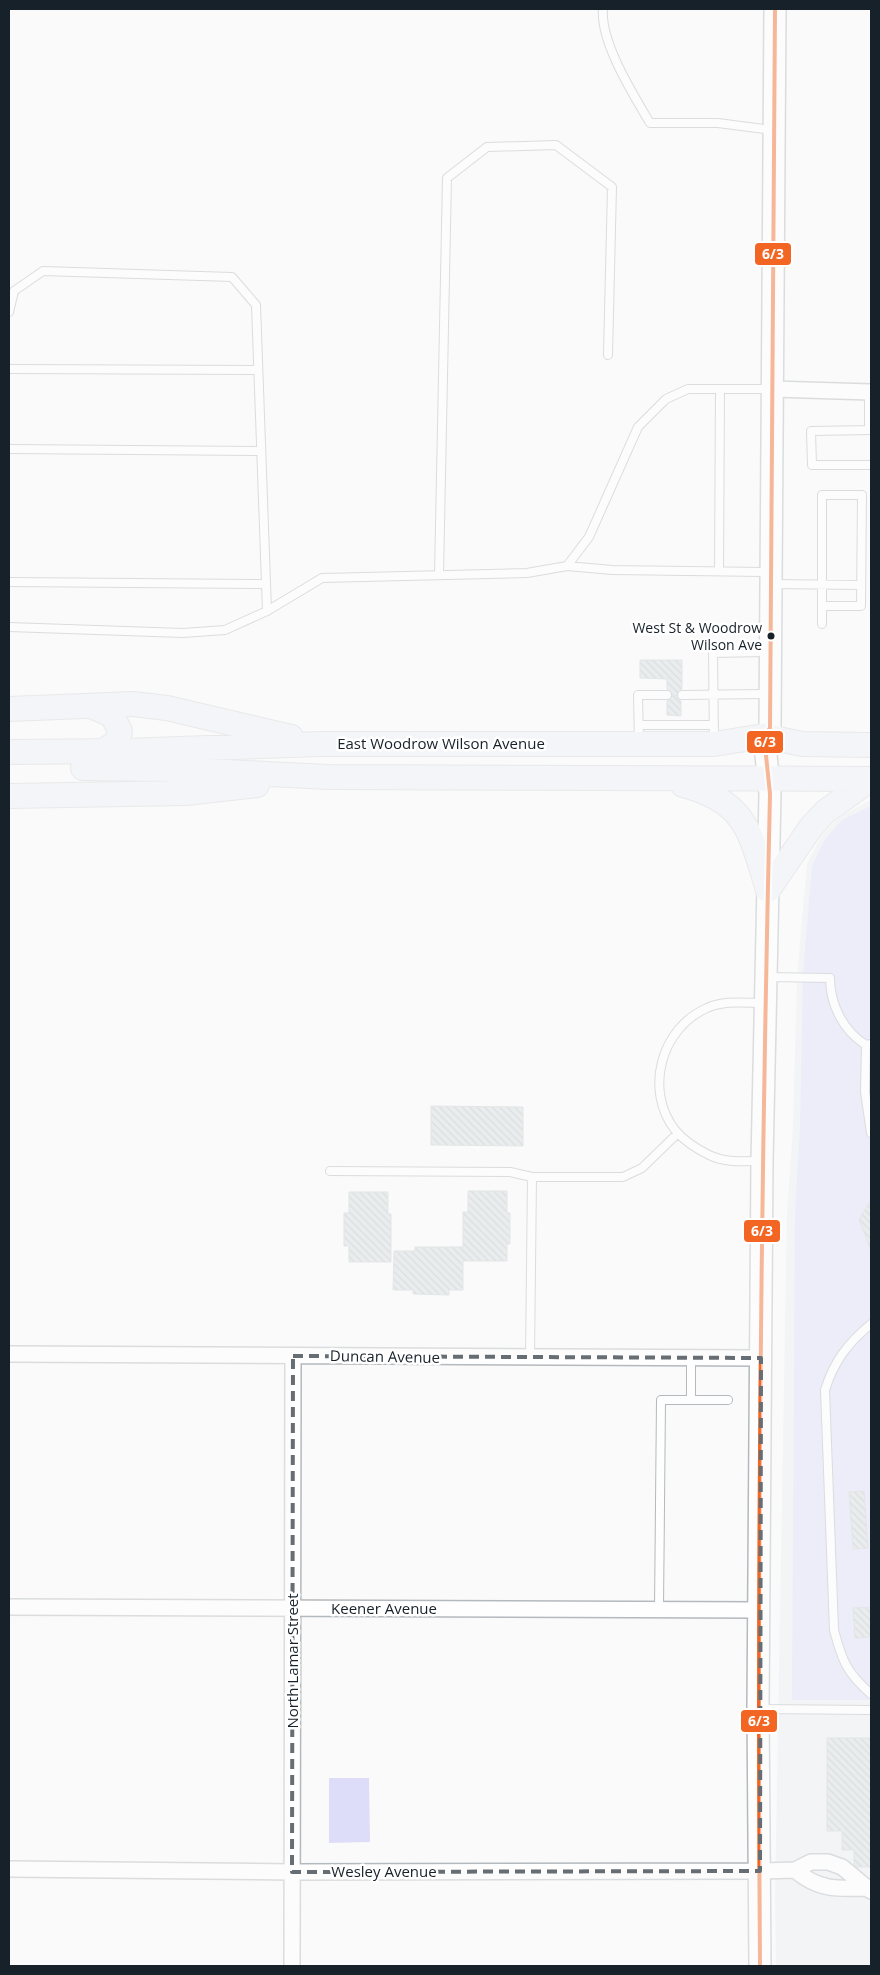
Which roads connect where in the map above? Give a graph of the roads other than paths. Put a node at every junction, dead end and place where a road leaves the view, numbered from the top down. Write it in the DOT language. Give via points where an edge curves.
graph roads {
  1 [pos="603,9"];
  2 [pos="775,9"];
  3 [pos="774,130"];
  4 [pos="9,312"];
  5 [pos="608,354"];
  6 [pos="9,368"];
  7 [pos="258,370"];
  8 [pos="720,388"];
  9 [pos="773,389"];
  10 [pos="870,392"];
  11 [pos="870,430"];
  12 [pos="9,448"];
  13 [pos="261,451"];
  14 [pos="871,465"];
  15 [pos="567,566"];
  16 [pos="718,571"];
  17 [pos="438,575"];
  18 [pos="771,578"];
  19 [pos="9,582"];
  20 [pos="266,584"];
  21 [pos="823,584"];
  22 [pos="861,585"];
  23 [pos="822,606"];
  24 [pos="267,611"];
  25 [pos="822,624"];
  26 [pos="9,627"];
  27 [pos="770,652"];
  28 [pos="713,694"];
  29 [pos="770,694"];
  30 [pos="667,695"];
  31 [pos="682,695"];
  32 [pos="91,706"];
  33 [pos="9,709"];
  34 [pos="638,734"];
  35 [pos="714,734"];
  36 [pos="764,736"];
  37 [pos="320,744"];
  38 [pos="871,745"];
  39 [pos="9,752"];
  40 [pos="102,752"];
  41 [pos="9,767"];
  42 [pos="328,777"];
  43 [pos="652,778"];
  44 [pos="770,778"];
  45 [pos="871,779"];
  46 [pos="9,796"];
  47 [pos="768,890"];
  48 [pos="766,977"];
  49 [pos="766,1003"];
  50 [pos="869,1044"];
  51 [pos="678,1133"];
  52 [pos="871,1133"];
  53 [pos="762,1161"];
  54 [pos="330,1171"];
  55 [pos="532,1177"];
  56 [pos="871,1324"];
  57 [pos="9,1354"];
  58 [pos="293,1356"];
  59 [pos="530,1358"];
  60 [pos="691,1358"];
  61 [pos="761,1358"];
  62 [pos="691,1400"];
  63 [pos="728,1400"];
  64 [pos="9,1607"];
  65 [pos="293,1608"];
  66 [pos="659,1610"];
  67 [pos="760,1610"];
  68 [pos="871,1694"];
  69 [pos="758,1710"];
  70 [pos="871,1710"];
  71 [pos="9,1868"];
  72 [pos="795,1870"];
  73 [pos="760,1871"];
  74 [pos="292,1872"];
  75 [pos="869,1889"];
  76 [pos="292,1966"];
  77 [pos="760,1966"];
  1 -- 3 [label="lane" via="602,20 612,50 650,123 718,124"];
  2 -- 3 [label="street"];
  3 -- 9 [label="street"];
  4 -- 7 [label="lane" via="14,291 43,271 232,277 256,306"];
  5 -- 17 [label="lane" via="612,187 556,145 487,147 447,178"];
  6 -- 7 [label="lane"];
  7 -- 13 [label="lane"];
  8 -- 9 [label="lane"];
  8 -- 15 [label="lane" via="688,388 666,399 638,427 589,537"];
  8 -- 16 [label="lane"];
  9 -- 10 [label="street"];
  9 -- 18 [label="street"];
  10 -- 11 [label="lane"];
  11 -- 14 [label="lane" via="811,431 812,465"];
  12 -- 13 [label="lane"];
  13 -- 20 [label="lane"];
  15 -- 16 [label="lane" via="612,570"];
  15 -- 17 [label="lane" via="528,573"];
  16 -- 18 [label="lane"];
  17 -- 24 [label="lane" via="322,578"];
  18 -- 21 [label="lane"];
  18 -- 27 [label="street"];
  19 -- 20 [label="lane"];
  20 -- 24 [label="lane"];
  21 -- 22 [label="lane"];
  21 -- 22 [label="lane" via="822,494 862,494"];
  21 -- 23 [label="lane"];
  22 -- 23 [label="lane" via="861,606"];
  23 -- 25 [label="lane"];
  24 -- 26 [label="lane" via="225,630"];
  27 -- 28 [label="lane" via="714,653"];
  27 -- 29 [label="street"];
  28 -- 29 [label="lane"];
  28 -- 31 [label="lane"];
  28 -- 35 [label="lane"];
  29 -- 36 [label="street" via="770,728"];
  30 -- 34 [label="lane" via="638,695"];
  32 -- 33 [label="main road"];
  32 -- 37 [label="main road" via="134,704 167,708"];
  32 -- 40 [label="main road" via="112,715 120,731 118,741"];
  34 -- 35 [label="main road, East Woodrow Wilson Avenue"];
  34 -- 37 [label="main road, East Woodrow Wilson Avenue"];
  35 -- 36 [label="main road, East Woodrow Wilson Avenue"];
  36 -- 38 [label="main road, East Woodrow Wilson Avenue" via="802,744"];
  36 -- 44 [label="street"];
  37 -- 40 [label="main road, East Woodrow Wilson Avenue"];
  39 -- 40 [label="main road, East Woodrow Wilson Avenue"];
  41 -- 42 [label="main road" via="167,769"];
  42 -- 43 [label="main road"];
  42 -- 46 [label="main road" via="186,793"];
  43 -- 44 [label="main road"];
  43 -- 47 [label="main road" via="708,792 739,815 750,831"];
  44 -- 45 [label="main road"];
  44 -- 47 [label="street"];
  45 -- 47 [label="main road" via="825,812 811,827"];
  47 -- 48 [label="street"];
  48 -- 49 [label="street"];
  48 -- 50 [label="lane" via="830,978 834,1006 856,1039"];
  49 -- 51 [label="lane" via="722,1003 707,1007 688,1019 672,1036 663,1056 660,1087 670,1121"];
  49 -- 53 [label="street"];
  50 -- 52 [label="lane" via="865,1092"];
  51 -- 53 [label="lane" via="710,1156 729,1161"];
  51 -- 55 [label="lane" via="642,1168 628,1175"];
  53 -- 61 [label="street"];
  54 -- 55 [label="lane" via="501,1171"];
  55 -- 59 [label="lane"];
  56 -- 68 [label="lane" via="850,1342 840,1356 825,1390 834,1630 841,1660"];
  57 -- 58 [label="street, Duncan Avenue"];
  58 -- 59 [label="street, Duncan Avenue"];
  58 -- 65 [label="street, North Lamar Street"];
  59 -- 60 [label="street, Duncan Avenue"];
  60 -- 61 [label="street, Duncan Avenue"];
  60 -- 62 [label="lane"];
  61 -- 67 [label="street"];
  62 -- 63 [label="lane"];
  62 -- 66 [label="lane" via="661,1400"];
  64 -- 65 [label="street, Keener Avenue"];
  65 -- 66 [label="street, Keener Avenue"];
  65 -- 74 [label="street, North Lamar Street"];
  66 -- 67 [label="street, Keener Avenue"];
  67 -- 69 [label="street"];
  69 -- 70 [label="lane"];
  69 -- 73 [label="street"];
  71 -- 74 [label="street, Wesley Avenue"];
  72 -- 73 [label="street, Wesley Avenue"];
  72 -- 75 [label="street" via="809,1882 838,1889"];
  72 -- 75 [label="street, Wesley Avenue" via="811,1862 828,1862 842,1867"];
  73 -- 74 [label="street, Wesley Avenue"];
  73 -- 77 [label="street"];
  74 -- 76 [label="street, North Lamar Street"];
}
